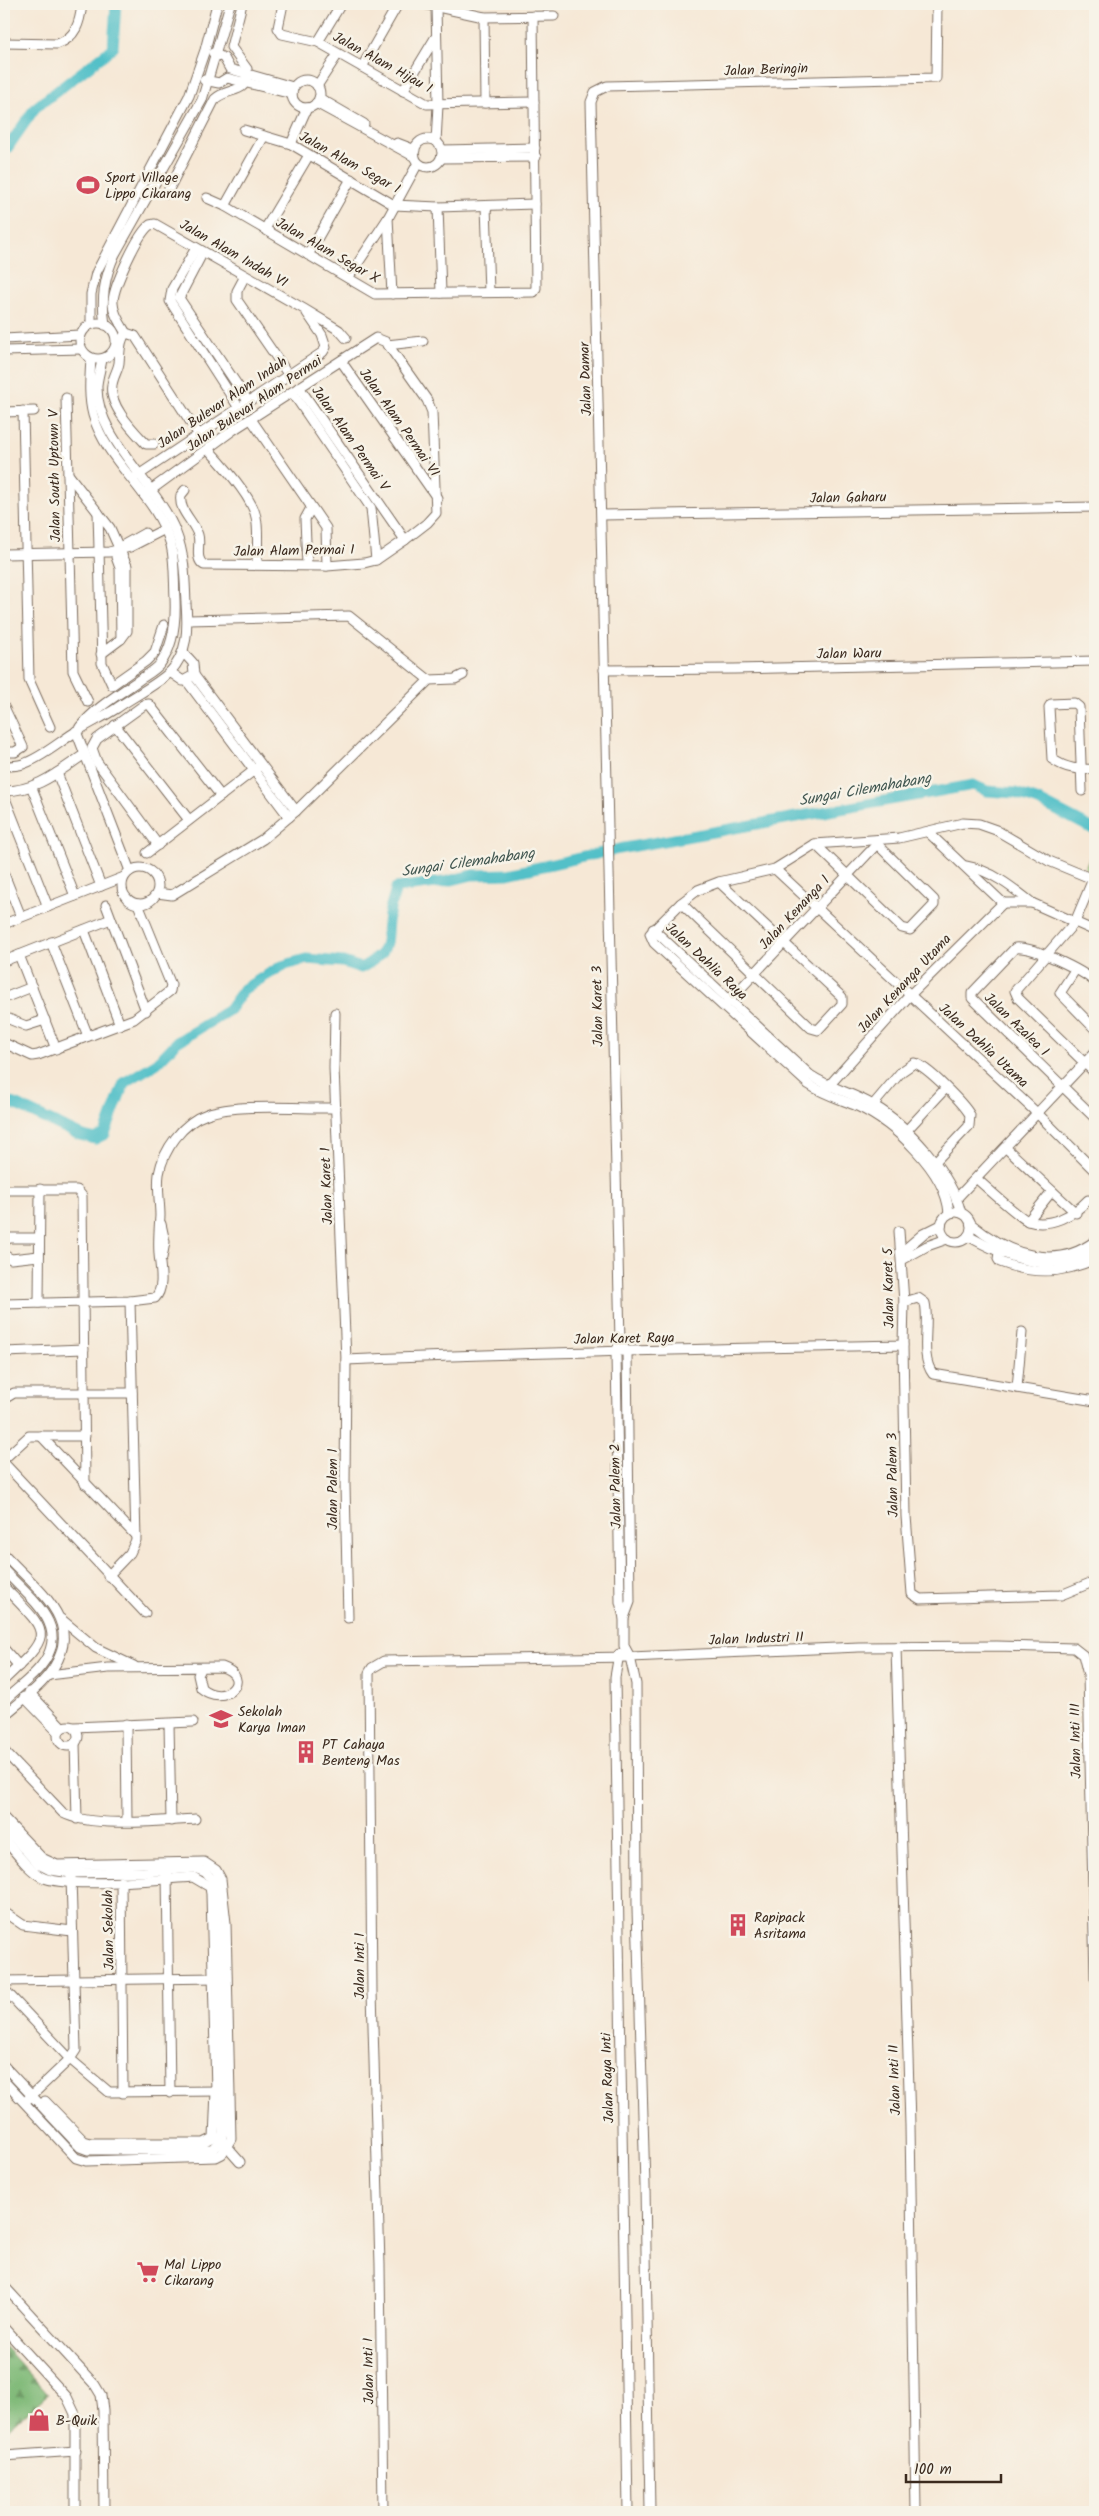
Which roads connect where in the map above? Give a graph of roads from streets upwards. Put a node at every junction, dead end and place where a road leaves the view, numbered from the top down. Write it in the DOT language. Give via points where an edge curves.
graph roads {
  1 [pos="82,4"];
  2 [pos="217,4"];
  3 [pos="230,4"];
  4 [pos="242,4"];
  5 [pos="283,4"];
  6 [pos="341,4"];
  7 [pos="398,4"];
  8 [pos="424,4"];
  9 [pos="936,4"];
  10 [pos="436,6"];
  11 [pos="532,16"];
  12 [pos="554,16"];
  13 [pos="484,17"];
  14 [pos="436,37"];
  15 [pos="318,42"];
  16 [pos="4,43"];
  17 [pos="205,50"];
  18 [pos="217,54"];
  19 [pos="338,54"];
  20 [pos="362,67"];
  21 [pos="229,73"];
  22 [pos="196,77"];
  23 [pos="246,78"];
  24 [pos="208,82"];
  25 [pos="317,86"];
  26 [pos="597,90"];
  27 [pos="293,91"];
  28 [pos="402,91"];
  29 [pos="317,101"];
  30 [pos="534,102"];
  31 [pos="485,103"];
  32 [pos="438,105"];
  33 [pos="307,108"];
  34 [pos="244,130"];
  35 [pos="264,136"];
  36 [pos="436,142"];
  37 [pos="291,144"];
  38 [pos="536,153"];
  39 [pos="441,154"];
  40 [pos="309,155"];
  41 [pos="416,157"];
  42 [pos="350,179"];
  43 [pos="167,192"];
  44 [pos="207,198"];
  45 [pos="394,204"];
  46 [pos="535,204"];
  47 [pos="225,206"];
  48 [pos="486,206"];
  49 [pos="438,207"];
  50 [pos="388,218"];
  51 [pos="265,229"];
  52 [pos="200,250"];
  53 [pos="308,255"];
  54 [pos="245,276"];
  55 [pos="348,278"];
  56 [pos="489,292"];
  57 [pos="441,293"];
  58 [pos="392,294"];
  59 [pos="174,298"];
  60 [pos="304,309"];
  61 [pos="91,324"];
  62 [pos="105,324"];
  63 [pos="126,333"];
  64 [pos="80,335"];
  65 [pos="346,338"];
  66 [pos="4,339"];
  67 [pos="423,341"];
  68 [pos="387,345"];
  69 [pos="326,346"];
  70 [pos="81,349"];
  71 [pos="4,351"];
  72 [pos="91,358"];
  73 [pos="102,359"];
  74 [pos="341,361"];
  75 [pos="288,374"];
  76 [pos="295,390"];
  77 [pos="66,398"];
  78 [pos="248,401"];
  79 [pos="239,408"];
  80 [pos="23,411"];
  81 [pos="34,411"];
  82 [pos="4,412"];
  83 [pos="251,419"];
  84 [pos="199,434"];
  85 [pos="154,444"];
  86 [pos="209,450"];
  87 [pos="68,474"];
  88 [pos="137,477"];
  89 [pos="185,490"];
  90 [pos="148,492"];
  91 [pos="437,498"];
  92 [pos="382,505"];
  93 [pos="1095,507"];
  94 [pos="312,508"];
  95 [pos="371,508"];
  96 [pos="98,512"];
  97 [pos="602,515"];
  98 [pos="164,527"];
  99 [pos="406,540"];
  100 [pos="118,549"];
  101 [pos="99,552"];
  102 [pos="26,553"];
  103 [pos="70,553"];
  104 [pos="4,554"];
  105 [pos="376,560"];
  106 [pos="257,564"];
  107 [pos="307,565"];
  108 [pos="327,566"];
  109 [pos="188,620"];
  110 [pos="164,624"];
  111 [pos="184,653"];
  112 [pos="101,654"];
  113 [pos="1095,661"];
  114 [pos="604,670"];
  115 [pos="170,672"];
  116 [pos="194,675"];
  117 [pos="463,675"];
  118 [pos="186,680"];
  119 [pos="429,680"];
  120 [pos="88,702"];
  121 [pos="4,706"];
  122 [pos="6,717"];
  123 [pos="115,725"];
  124 [pos="50,727"];
  125 [pos="76,731"];
  126 [pos="88,751"];
  127 [pos="4,752"];
  128 [pos="1095,764"];
  129 [pos="262,765"];
  130 [pos="4,766"];
  131 [pos="1081,767"];
  132 [pos="1095,769"];
  133 [pos="253,771"];
  134 [pos="58,773"];
  135 [pos="32,788"];
  136 [pos="1082,791"];
  137 [pos="4,792"];
  138 [pos="4,796"];
  139 [pos="221,796"];
  140 [pos="292,814"];
  141 [pos="189,820"];
  142 [pos="929,833"];
  143 [pos="877,842"];
  144 [pos="815,844"];
  145 [pos="158,845"];
  146 [pos="147,853"];
  147 [pos="966,866"];
  148 [pos="775,869"];
  149 [pos="4,874"];
  150 [pos="127,874"];
  151 [pos="847,875"];
  152 [pos="1094,879"];
  153 [pos="719,882"];
  154 [pos="101,886"];
  155 [pos="157,893"];
  156 [pos="74,896"];
  157 [pos="681,903"];
  158 [pos="1003,903"];
  159 [pos="1032,903"];
  160 [pos="106,904"];
  161 [pos="138,904"];
  162 [pos="48,907"];
  163 [pos="816,909"];
  164 [pos="21,917"];
  165 [pos="111,919"];
  166 [pos="1075,922"];
  167 [pos="4,924"];
  168 [pos="84,930"];
  169 [pos="1095,931"];
  170 [pos="51,942"];
  171 [pos="785,942"];
  172 [pos="19,955"];
  173 [pos="1046,956"];
  174 [pos="4,961"];
  175 [pos="1075,970"];
  176 [pos="755,973"];
  177 [pos="1095,982"];
  178 [pos="32,987"];
  179 [pos="910,995"];
  180 [pos="4,998"];
  181 [pos="726,1004"];
  182 [pos="146,1011"];
  183 [pos="335,1012"];
  184 [pos="4,1017"];
  185 [pos="45,1020"];
  186 [pos="120,1024"];
  187 [pos="1095,1029"];
  188 [pos="88,1036"];
  189 [pos="4,1043"];
  190 [pos="56,1049"];
  191 [pos="1095,1052"];
  192 [pos="1085,1064"];
  193 [pos="1095,1074"];
  194 [pos="1062,1087"];
  195 [pos="826,1089"];
  196 [pos="945,1089"];
  197 [pos="873,1105"];
  198 [pos="336,1108"];
  199 [pos="1038,1114"];
  200 [pos="1095,1118"];
  201 [pos="906,1130"];
  202 [pos="1006,1148"];
  203 [pos="932,1165"];
  204 [pos="1095,1170"];
  205 [pos="976,1179"];
  206 [pos="40,1189"];
  207 [pos="4,1190"];
  208 [pos="1052,1191"];
  209 [pos="956,1199"];
  210 [pos="1088,1200"];
  211 [pos="961,1213"];
  212 [pos="1076,1213"];
  213 [pos="949,1214"];
  214 [pos="1028,1221"];
  215 [pos="971,1224"];
  216 [pos="941,1226"];
  217 [pos="899,1231"];
  218 [pos="968,1236"];
  219 [pos="38,1238"];
  220 [pos="947,1239"];
  221 [pos="4,1242"];
  222 [pos="1094,1250"];
  223 [pos="4,1255"];
  224 [pos="39,1256"];
  225 [pos="902,1256"];
  226 [pos="130,1301"];
  227 [pos="84,1302"];
  228 [pos="904,1302"];
  229 [pos="39,1303"];
  230 [pos="4,1304"];
  231 [pos="1022,1332"];
  232 [pos="620,1341"];
  233 [pos="902,1346"];
  234 [pos="84,1350"];
  235 [pos="4,1352"];
  236 [pos="616,1353"];
  237 [pos="627,1353"];
  238 [pos="346,1360"];
  239 [pos="1017,1388"];
  240 [pos="85,1393"];
  241 [pos="132,1393"];
  242 [pos="4,1399"];
  243 [pos="1091,1401"];
  244 [pos="56,1435"];
  245 [pos="41,1436"];
  246 [pos="85,1436"];
  247 [pos="53,1449"];
  248 [pos="4,1461"];
  249 [pos="85,1484"];
  250 [pos="136,1536"];
  251 [pos="4,1554"];
  252 [pos="4,1570"];
  253 [pos="108,1576"];
  254 [pos="1095,1581"];
  255 [pos="4,1587"];
  256 [pos="145,1613"];
  257 [pos="45,1614"];
  258 [pos="348,1618"];
  259 [pos="624,1618"];
  260 [pos="62,1620"];
  261 [pos="36,1621"];
  262 [pos="624,1646"];
  263 [pos="896,1647"];
  264 [pos="4,1649"];
  265 [pos="1083,1654"];
  266 [pos="617,1657"];
  267 [pos="630,1657"];
  268 [pos="19,1666"];
  269 [pos="137,1667"];
  270 [pos="201,1668"];
  271 [pos="48,1675"];
  272 [pos="4,1680"];
  273 [pos="27,1695"];
  274 [pos="4,1700"];
  275 [pos="4,1716"];
  276 [pos="193,1722"];
  277 [pos="126,1724"];
  278 [pos="169,1724"];
  279 [pos="74,1727"];
  280 [pos="60,1729"];
  281 [pos="75,1743"];
  282 [pos="4,1751"];
  283 [pos="4,1818"];
  284 [pos="77,1819"];
  285 [pos="195,1819"];
  286 [pos="171,1820"];
  287 [pos="127,1821"];
  288 [pos="4,1827"];
  289 [pos="4,1839"];
  290 [pos="24,1854"];
  291 [pos="145,1868"];
  292 [pos="71,1873"];
  293 [pos="167,1875"];
  294 [pos="121,1881"];
  295 [pos="4,1912"];
  296 [pos="222,1923"];
  297 [pos="72,1931"];
  298 [pos="122,1978"];
  299 [pos="168,1978"];
  300 [pos="217,1978"];
  301 [pos="1095,1978"];
  302 [pos="74,1979"];
  303 [pos="4,1981"];
  304 [pos="4,1989"];
  305 [pos="225,2028"];
  306 [pos="4,2058"];
  307 [pos="70,2059"];
  308 [pos="4,2066"];
  309 [pos="4,2081"];
  310 [pos="219,2091"];
  311 [pos="170,2092"];
  312 [pos="123,2093"];
  313 [pos="33,2094"];
  314 [pos="24,2103"];
  315 [pos="221,2142"];
  316 [pos="240,2162"];
  317 [pos="4,2286"];
  318 [pos="4,2328"];
  319 [pos="76,2450"];
  320 [pos="4,2456"];
  321 [pos="75,2512"];
  322 [pos="104,2512"];
  323 [pos="383,2512"];
  324 [pos="628,2512"];
  325 [pos="650,2512"];
  326 [pos="916,2512"];
  1 -- 16 [label="street" via="77,27 65,42"];
  2 -- 17 [label="street"];
  3 -- 18 [label="street"];
  4 -- 23 [label="street" via="231,47 246,65"];
  5 -- 15 [label="street, Jalan Alam Hijau I" via="278,28 282,34"];
  6 -- 15 [label="street"];
  7 -- 20 [label="street"];
  8 -- 10 [label="street"];
  9 -- 26 [label="street, Jalan Beringin" via="936,78 607,86"];
  10 -- 13 [label="street"];
  10 -- 14 [label="street"];
  11 -- 12 [label="street"];
  11 -- 13 [label="street"];
  11 -- 30 [label="street"];
  13 -- 31 [label="street"];
  14 -- 28 [label="street"];
  14 -- 32 [label="street"];
  15 -- 19 [label="street, Jalan Alam Hijau I"];
  17 -- 18 [label="street"];
  17 -- 22 [label="street"];
  18 -- 21 [label="street" via="224,58"];
  18 -- 24 [label="street"];
  19 -- 20 [label="street, Jalan Alam Hijau I"];
  19 -- 25 [label="street"];
  20 -- 28 [label="street, Jalan Alam Hijau I"];
  21 -- 23 [label="street"];
  21 -- 24 [label="street" via="219,84"];
  22 -- 24 [label="street"];
  22 -- 61 [label="street" via="96,273 91,294"];
  23 -- 27 [label="street"];
  23 -- 43 [label="street" via="237,90 215,99"];
  24 -- 62 [label="street" via="194,116 114,254 106,274 103,297"];
  25 -- 27 [label="street" via="305,80 298,82"];
  25 -- 29 [label="street"];
  26 -- 97 [label="street, Jalan Damar" via="593,96 591,116"];
  27 -- 33 [label="street" via="296,104"];
  28 -- 32 [label="street, Jalan Alam Hijau I" via="427,104"];
  29 -- 33 [label="street"];
  29 -- 41 [label="street" via="400,144"];
  30 -- 31 [label="street, Jalan Alam Hijau I"];
  30 -- 38 [label="street"];
  31 -- 32 [label="street, Jalan Alam Hijau I"];
  32 -- 36 [label="street"];
  33 -- 37 [label="street"];
  34 -- 35 [label="street, Jalan Alam Segar I"];
  35 -- 37 [label="street, Jalan Alam Segar I"];
  35 -- 47 [label="street"];
  36 -- 39 [label="street"];
  36 -- 41 [label="street" via="426,140 417,145"];
  37 -- 40 [label="street, Jalan Alam Segar I"];
  38 -- 39 [label="street"];
  38 -- 46 [label="street"];
  39 -- 41 [label="street" via="438,163 428,167"];
  40 -- 42 [label="street, Jalan Alam Segar I"];
  40 -- 51 [label="street"];
  41 -- 45 [label="street"];
  42 -- 45 [label="street, Jalan Alam Segar I"];
  42 -- 53 [label="street"];
  44 -- 47 [label="street, Jalan Alam Segar X"];
  45 -- 49 [label="street, Jalan Alam Segar I"];
  45 -- 50 [label="street"];
  46 -- 48 [label="street, Jalan Alam Segar I"];
  46 -- 56 [label="street, Jalan Alam Segar X" via="534,292"];
  47 -- 51 [label="street, Jalan Alam Segar X"];
  48 -- 49 [label="street, Jalan Alam Segar I"];
  48 -- 56 [label="street"];
  49 -- 57 [label="street"];
  50 -- 55 [label="street"];
  50 -- 58 [label="street"];
  51 -- 53 [label="street, Jalan Alam Segar X"];
  52 -- 54 [label="street, Jalan Alam Indah VI"];
  52 -- 59 [label="street" via="172,289"];
  52 -- 63 [label="street, Jalan Alam Indah VI" via="155,224 150,225 117,285 113,303"];
  53 -- 55 [label="street, Jalan Alam Segar X"];
  54 -- 60 [label="street, Jalan Alam Indah VI"];
  54 -- 75 [label="street" via="237,291 237,300"];
  55 -- 58 [label="street, Jalan Alam Segar X" via="370,292"];
  56 -- 57 [label="street, Jalan Alam Segar X"];
  57 -- 58 [label="street, Jalan Alam Segar X"];
  59 -- 78 [label="street"];
  59 -- 79 [label="street" via="172,304"];
  60 -- 65 [label="street, Jalan Alam Indah VI" via="339,330"];
  60 -- 69 [label="street, Jalan Alam Indah VI"];
  61 -- 62 [label="street"];
  61 -- 64 [label="street"];
  62 -- 73 [label="street" via="113,332 116,343 112,353"];
  63 -- 84 [label="street" via="135,336"];
  63 -- 85 [label="street" via="122,337 112,398 139,437 146,444"];
  64 -- 66 [label="street"];
  64 -- 70 [label="street"];
  67 -- 68 [label="street"];
  68 -- 74 [label="street, Jalan Bulevar Alam Permai" via="379,338 372,339"];
  68 -- 91 [label="street" via="430,406"];
  69 -- 75 [label="street, Jalan Bulevar Alam Indah" via="323,352"];
  70 -- 71 [label="street"];
  70 -- 72 [label="street"];
  72 -- 73 [label="street"];
  72 -- 88 [label="street" via="89,395 93,416 116,457"];
  73 -- 88 [label="street" via="97,384 102,411"];
  74 -- 76 [label="street, Jalan Bulevar Alam Permai"];
  74 -- 91 [label="street, Jalan Alam Permai VI"];
  75 -- 78 [label="street, Jalan Bulevar Alam Indah"];
  76 -- 83 [label="street, Jalan Bulevar Alam Permai"];
  76 -- 92 [label="street, Jalan Alam Permai V"];
  76 -- 95 [label="street, Jalan Alam Permai V"];
  77 -- 87 [label="street, Jalan South Uptown V"];
  78 -- 79 [label="street, Jalan Bulevar Alam Indah"];
  79 -- 84 [label="street, Jalan Bulevar Alam Indah"];
  80 -- 81 [label="street"];
  80 -- 82 [label="street"];
  80 -- 102 [label="street"];
  83 -- 86 [label="street, Jalan Bulevar Alam Permai"];
  83 -- 94 [label="street"];
  84 -- 88 [label="street, Jalan Bulevar Alam Indah"];
  86 -- 90 [label="street, Jalan Bulevar Alam Permai"];
  86 -- 106 [label="street" via="254,510"];
  87 -- 96 [label="street"];
  87 -- 103 [label="street, Jalan South Uptown V"];
  88 -- 90 [label="street"];
  89 -- 106 [label="street, Jalan Alam Permai I" via="180,495 181,504 198,537 202,564"];
  90 -- 98 [label="street"];
  90 -- 109 [label="street" via="176,533 181,550"];
  91 -- 99 [label="street, Jalan Alam Permai I" via="433,518"];
  92 -- 95 [label="street, Jalan Alam Permai V"];
  92 -- 99 [label="street, Jalan Alam Permai V"];
  93 -- 97 [label="street, Jalan Gaharu"];
  94 -- 107 [label="street" via="305,519"];
  94 -- 108 [label="street" via="326,528"];
  95 -- 105 [label="street, Jalan Alam Permai V"];
  96 -- 100 [label="street" via="110,528"];
  96 -- 101 [label="street"];
  97 -- 114 [label="street, Jalan Damar"];
  98 -- 100 [label="street" via="127,541"];
  98 -- 125 [label="street" via="171,546 174,573 175,616 170,644 160,665 92,712"];
  99 -- 105 [label="street, Jalan Alam Permai I"];
  100 -- 101 [label="street"];
  100 -- 112 [label="street" via="127,566 128,630"];
  101 -- 103 [label="street"];
  101 -- 112 [label="street"];
  102 -- 103 [label="street"];
  102 -- 104 [label="street"];
  102 -- 124 [label="street" via="29,680"];
  103 -- 120 [label="street, Jalan South Uptown V" via="73,671"];
  105 -- 108 [label="street, Jalan Alam Permai I"];
  106 -- 107 [label="street, Jalan Alam Permai I"];
  107 -- 108 [label="street, Jalan Alam Permai I"];
  109 -- 111 [label="street"];
  109 -- 119 [label="street" via="349,616"];
  110 -- 112 [label="street" via="154,652 112,685"];
  111 -- 115 [label="street"];
  111 -- 116 [label="street" via="193,663"];
  113 -- 114 [label="street, Jalan Waru"];
  114 -- 232 [label="street, Jalan Karet 3"];
  115 -- 118 [label="street" via="180,680"];
  115 -- 125 [label="street" via="98,721"];
  116 -- 118 [label="street"];
  116 -- 129 [label="street"];
  117 -- 119 [label="street" via="455,679"];
  118 -- 133 [label="street"];
  119 -- 140 [label="street"];
  121 -- 122 [label="street"];
  122 -- 127 [label="street" via="23,747 15,752"];
  123 -- 126 [label="street" via="97,738"];
  123 -- 139 [label="street" via="149,704"];
  123 -- 141 [label="street"];
  125 -- 126 [label="street"];
  125 -- 130 [label="street" via="29,762"];
  126 -- 134 [label="street"];
  126 -- 145 [label="street"];
  126 -- 150 [label="street"];
  128 -- 131 [label="street"];
  129 -- 133 [label="street"];
  129 -- 140 [label="street"];
  131 -- 131 [label="street" via="1073,769 1050,756 1049,707 1053,704 1074,703 1079,706"];
  131 -- 132 [label="street"];
  131 -- 136 [label="street"];
  133 -- 139 [label="street"];
  133 -- 140 [label="street"];
  134 -- 135 [label="street"];
  134 -- 154 [label="street"];
  135 -- 137 [label="street"];
  135 -- 156 [label="street"];
  138 -- 162 [label="street"];
  139 -- 141 [label="street"];
  140 -- 155 [label="street" via="263,839 172,895"];
  141 -- 145 [label="street"];
  142 -- 143 [label="street"];
  142 -- 147 [label="street"];
  142 -- 152 [label="street" via="963,824 979,824 996,830 1049,861"];
  143 -- 144 [label="street"];
  143 -- 151 [label="street, Jalan Kenanga 1"];
  143 -- 151 [label="street" via="932,897 934,905 910,930 905,930"];
  144 -- 148 [label="street"];
  144 -- 151 [label="street"];
  145 -- 146 [label="street"];
  147 -- 158 [label="street"];
  147 -- 159 [label="street" via="985,872"];
  148 -- 153 [label="street"];
  148 -- 163 [label="street, Jalan Dahlia Utama"];
  149 -- 164 [label="street"];
  150 -- 154 [label="street"];
  150 -- 155 [label="street" via="137,868 152,872 158,885"];
  150 -- 161 [label="street" via="122,884 126,897"];
  151 -- 163 [label="street, Jalan Kenanga 1"];
  152 -- 166 [label="street"];
  153 -- 157 [label="street" via="698,890"];
  153 -- 171 [label="street"];
  154 -- 156 [label="street"];
  155 -- 161 [label="street" via="153,899"];
  156 -- 162 [label="street"];
  157 -- 176 [label="street"];
  157 -- 181 [label="street, Jalan Dahlia Raya" via="653,929"];
  158 -- 159 [label="street"];
  158 -- 179 [label="street, Jalan Kenanga Utama"];
  159 -- 166 [label="street"];
  160 -- 165 [label="street"];
  161 -- 182 [label="street" via="171,985 170,991"];
  162 -- 164 [label="street"];
  163 -- 171 [label="street, Jalan Kenanga 1"];
  163 -- 179 [label="street, Jalan Dahlia Utama"];
  164 -- 167 [label="street"];
  165 -- 168 [label="street"];
  165 -- 182 [label="street"];
  166 -- 169 [label="street"];
  166 -- 173 [label="street"];
  168 -- 170 [label="street"];
  168 -- 186 [label="street"];
  170 -- 172 [label="street"];
  170 -- 188 [label="street"];
  171 -- 176 [label="street, Jalan Kenanga 1"];
  171 -- 176 [label="street" via="843,999 820,1029 811,1028"];
  172 -- 174 [label="street"];
  172 -- 178 [label="street"];
  173 -- 175 [label="street"];
  173 -- 192 [label="street" via="1017,987 1015,995"];
  173 -- 194 [label="street, Jalan Azalea 1" via="1014,948 972,993 972,998"];
  175 -- 177 [label="street"];
  175 -- 187 [label="street" via="1060,993"];
  176 -- 181 [label="street, Jalan Kenanga 1"];
  178 -- 180 [label="street"];
  178 -- 185 [label="street"];
  179 -- 195 [label="street, Jalan Kenanga Utama"];
  179 -- 199 [label="street, Jalan Dahlia Utama"];
  181 -- 195 [label="street, Jalan Dahlia Raya"];
  182 -- 186 [label="street"];
  183 -- 198 [label="street, Jalan Karet 1"];
  184 -- 185 [label="street" via="26,1026"];
  185 -- 190 [label="street"];
  186 -- 188 [label="street"];
  188 -- 190 [label="street"];
  189 -- 190 [label="street" via="32,1056"];
  191 -- 192 [label="street"];
  192 -- 193 [label="street"];
  192 -- 194 [label="street"];
  194 -- 199 [label="street"];
  194 -- 200 [label="street, Jalan Azalea 1"];
  195 -- 197 [label="street, Jalan Dahlia Raya"];
  195 -- 203 [label="street, Jalan Dahlia Raya" via="876,1117"];
  196 -- 197 [label="street" via="914,1063"];
  196 -- 201 [label="street"];
  196 -- 203 [label="street" via="968,1110 971,1120"];
  197 -- 201 [label="street, Jalan Dahlia Raya"];
  198 -- 226 [label="street" via="230,1109 206,1114 190,1123 177,1136 159,1176 160,1294 152,1299"];
  198 -- 238 [label="street, Jalan Karet 1"];
  199 -- 202 [label="street"];
  199 -- 204 [label="street, Jalan Dahlia Utama"];
  201 -- 203 [label="street, Jalan Dahlia Raya"];
  202 -- 205 [label="street"];
  202 -- 208 [label="street"];
  203 -- 209 [label="street, Jalan Dahlia Raya"];
  203 -- 213 [label="street, Jalan Dahlia Raya"];
  205 -- 209 [label="street"];
  205 -- 214 [label="street"];
  206 -- 207 [label="street"];
  206 -- 219 [label="street"];
  206 -- 227 [label="street" via="77,1190 82,1196"];
  208 -- 212 [label="street"];
  208 -- 214 [label="street"];
  209 -- 211 [label="street, Jalan Dahlia Raya"];
  210 -- 212 [label="street"];
  211 -- 213 [label="street"];
  211 -- 215 [label="street"];
  212 -- 214 [label="street" via="1053,1220"];
  213 -- 216 [label="street"];
  215 -- 218 [label="street"];
  215 -- 222 [label="street" via="999,1245 1032,1256"];
  216 -- 220 [label="street"];
  216 -- 225 [label="street" via="923,1234"];
  217 -- 225 [label="street, Jalan Karet 5"];
  218 -- 220 [label="street" via="958,1242"];
  218 -- 222 [label="street" via="999,1253 1044,1263 1064,1261"];
  219 -- 221 [label="street" via="9,1238"];
  219 -- 224 [label="street"];
  220 -- 225 [label="street"];
  223 -- 224 [label="street" via="11,1259"];
  224 -- 229 [label="street"];
  225 -- 228 [label="street, Jalan Karet 5"];
  226 -- 227 [label="street"];
  226 -- 241 [label="street"];
  227 -- 229 [label="street"];
  227 -- 234 [label="street"];
  228 -- 233 [label="street, Jalan Karet 5"];
  228 -- 239 [label="street" via="918,1298 925,1303 927,1351 933,1374"];
  229 -- 230 [label="street"];
  231 -- 239 [label="street"];
  232 -- 236 [label="street, Jalan Karet 3"];
  232 -- 237 [label="street, Jalan Karet 3"];
  233 -- 237 [label="street, Jalan Karet Raya"];
  233 -- 254 [label="street, Jalan Palem 3" via="906,1516 912,1594 920,1599 1061,1595"];
  234 -- 235 [label="street"];
  234 -- 240 [label="street"];
  236 -- 237 [label="street, Jalan Karet Raya"];
  236 -- 238 [label="street, Jalan Karet Raya" via="479,1354"];
  236 -- 259 [label="street, Jalan Palem 2" via="620,1602"];
  237 -- 259 [label="street, Jalan Palem 2" via="630,1602"];
  238 -- 258 [label="street, Jalan Palem 1"];
  239 -- 243 [label="street"];
  240 -- 241 [label="street"];
  240 -- 242 [label="street" via="14,1393"];
  240 -- 246 [label="street"];
  241 -- 250 [label="street"];
  244 -- 245 [label="street"];
  244 -- 246 [label="street"];
  244 -- 247 [label="street"];
  245 -- 247 [label="street"];
  245 -- 248 [label="street" via="29,1436"];
  246 -- 249 [label="street"];
  247 -- 249 [label="street"];
  248 -- 253 [label="street"];
  249 -- 250 [label="street"];
  250 -- 253 [label="street" via="134,1547"];
  251 -- 260 [label="street"];
  252 -- 257 [label="street"];
  253 -- 256 [label="street"];
  255 -- 261 [label="street"];
  257 -- 261 [label="street"];
  257 -- 274 [label="street" via="54,1637 50,1650 41,1666"];
  259 -- 262 [label="street, Jalan Palem 2"];
  260 -- 269 [label="street" via="96,1648"];
  260 -- 271 [label="street" via="61,1654"];
  261 -- 268 [label="street" via="40,1627 40,1640"];
  262 -- 266 [label="street, Jalan Raya Inti"];
  262 -- 267 [label="street, Jalan Palem 2"];
  263 -- 265 [label="street, Jalan Industri II" via="1068,1647"];
  263 -- 267 [label="street, Jalan Industri II"];
  263 -- 326 [label="street, Jalan Inti II" via="910,2125"];
  264 -- 268 [label="street"];
  265 -- 301 [label="street, Jalan Inti III" via="1088,1675"];
  266 -- 267 [label="street, Jalan Industri II"];
  266 -- 323 [label="street, Jalan Inti I" via="384,1661 377,1663 368,1673"];
  266 -- 324 [label="street, Jalan Raya Inti" via="619,2022"];
  267 -- 325 [label="street" via="636,1684 637,1909"];
  268 -- 272 [label="street"];
  269 -- 270 [label="street"];
  269 -- 271 [label="street"];
  271 -- 273 [label="street"];
  273 -- 275 [label="street"];
  273 -- 280 [label="street"];
  276 -- 278 [label="street"];
  277 -- 278 [label="street"];
  277 -- 279 [label="street"];
  277 -- 287 [label="street"];
  278 -- 286 [label="street"];
  279 -- 280 [label="street" via="68,1725"];
  279 -- 281 [label="street" via="78,1735"];
  280 -- 281 [label="street" via="59,1741 62,1744"];
  281 -- 284 [label="street"];
  282 -- 284 [label="street" via="63,1813"];
  283 -- 292 [label="street" via="42,1858"];
  284 -- 287 [label="street"];
  285 -- 286 [label="street"];
  286 -- 287 [label="street"];
  288 -- 290 [label="street"];
  289 -- 290 [label="street"];
  290 -- 292 [label="street" via="42,1867"];
  291 -- 292 [label="street"];
  291 -- 293 [label="street"];
  291 -- 296 [label="street" via="204,1862 216,1870 221,1879"];
  292 -- 294 [label="street"];
  292 -- 297 [label="street"];
  293 -- 294 [label="street"];
  293 -- 296 [label="street" via="195,1868 205,1872 214,1882"];
  293 -- 299 [label="street"];
  293 -- 300 [label="street" via="193,1877 210,1887"];
  294 -- 298 [label="street, Jalan Sekolah"];
  295 -- 297 [label="street" via="23,1925"];
  296 -- 300 [label="street"];
  296 -- 305 [label="street"];
  297 -- 302 [label="street"];
  298 -- 299 [label="street"];
  298 -- 302 [label="street"];
  298 -- 312 [label="street, Jalan Sekolah"];
  299 -- 300 [label="street"];
  299 -- 311 [label="street"];
  300 -- 305 [label="street"];
  300 -- 310 [label="street"];
  302 -- 303 [label="street"];
  302 -- 307 [label="street" via="76,2050"];
  304 -- 307 [label="street"];
  305 -- 310 [label="street"];
  305 -- 315 [label="street" via="231,2139"];
  306 -- 313 [label="street"];
  307 -- 312 [label="street" via="109,2092"];
  307 -- 313 [label="street"];
  308 -- 313 [label="street"];
  309 -- 314 [label="street"];
  310 -- 311 [label="street"];
  310 -- 315 [label="street"];
  311 -- 312 [label="street"];
  313 -- 314 [label="street"];
  313 -- 315 [label="street" via="80,2147 88,2150 213,2150"];
  314 -- 315 [label="street" via="76,2158 86,2161 216,2156 222,2154"];
  315 -- 316 [label="street"];
  317 -- 322 [label="street" via="101,2395"];
  318 -- 319 [label="street" via="67,2397 75,2414"];
  319 -- 320 [label="street"];
  319 -- 321 [label="street"];
}
